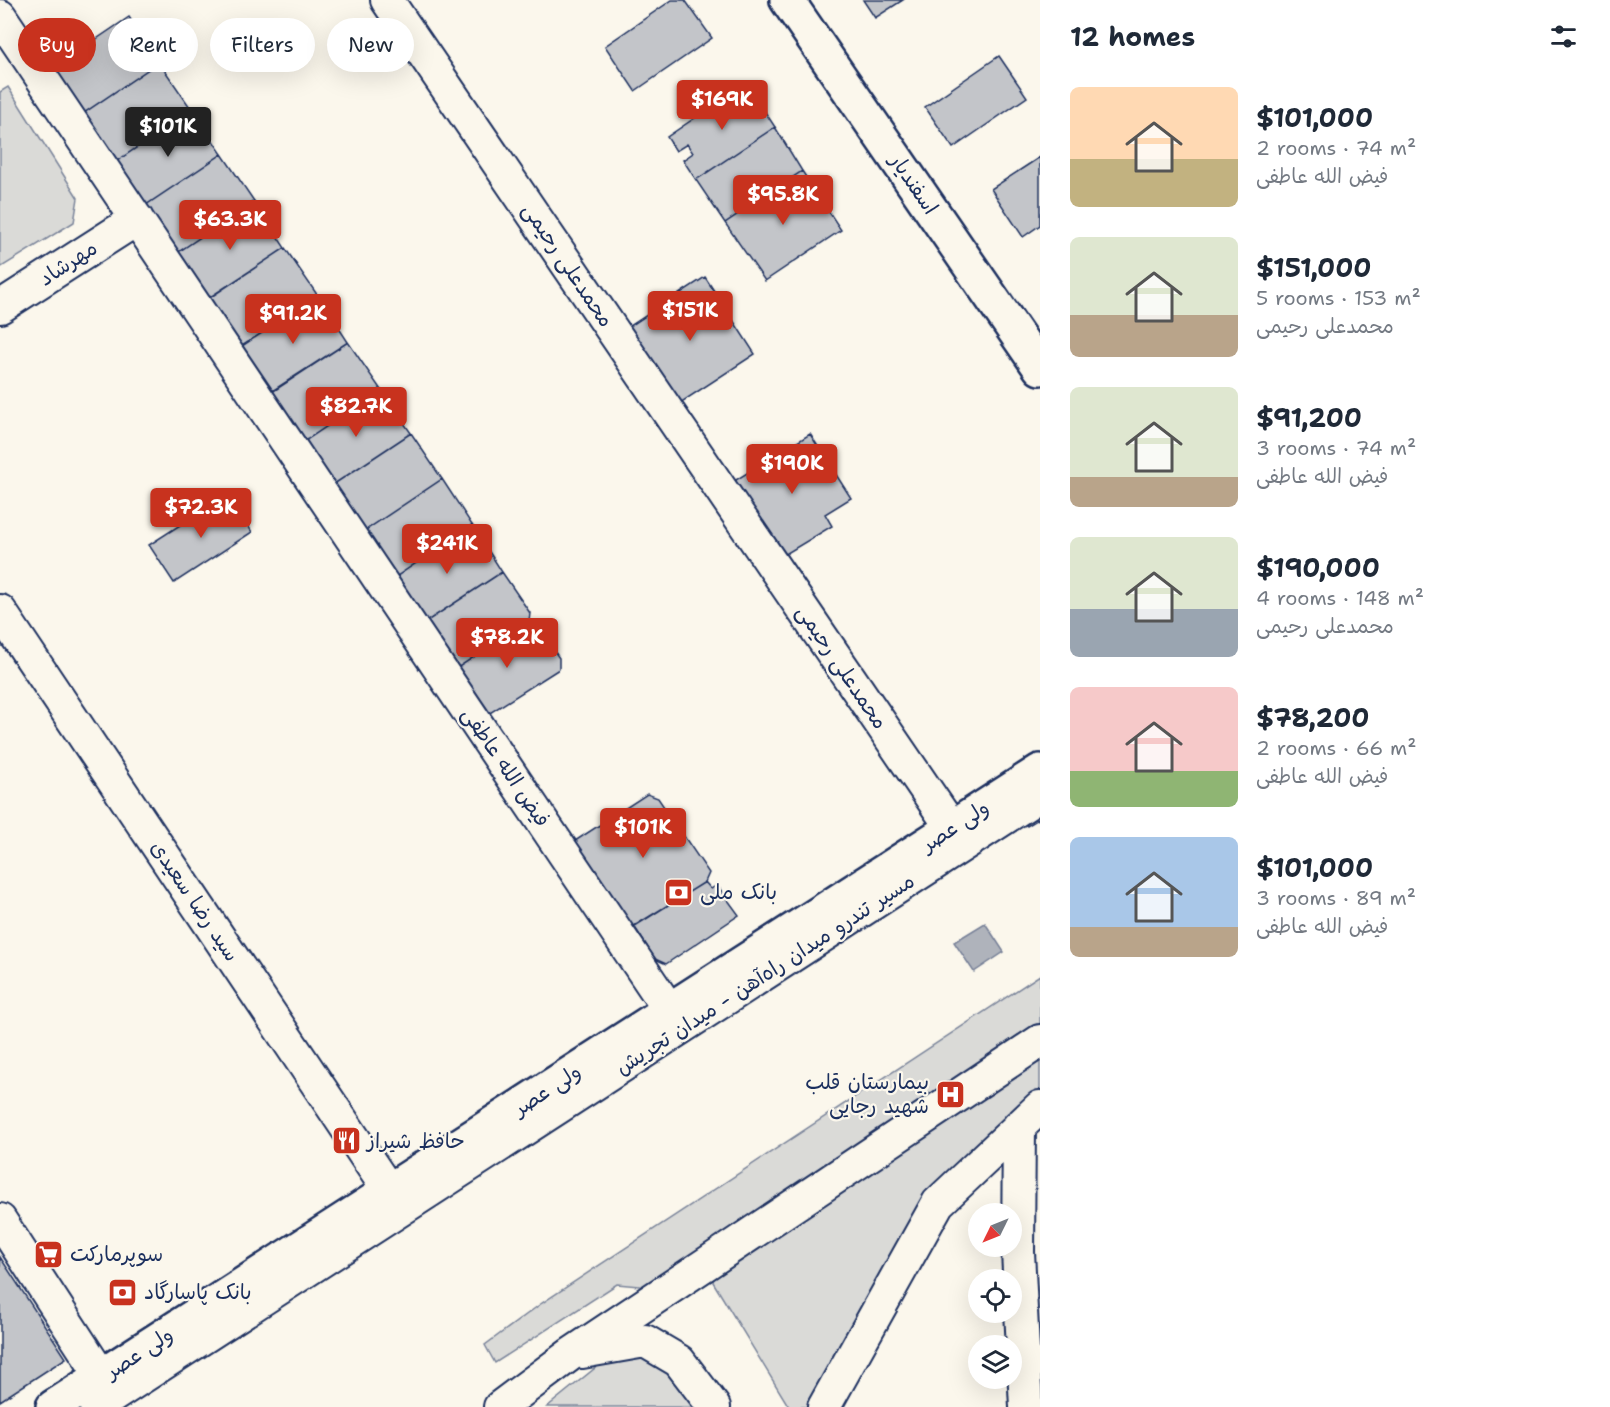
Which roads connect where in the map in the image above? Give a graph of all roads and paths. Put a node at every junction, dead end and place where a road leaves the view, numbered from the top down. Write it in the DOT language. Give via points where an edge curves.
graph roads {
  1 [pos="387,0"];
  2 [pos="788,0"];
  3 [pos="813,0"];
  4 [pos="0,16"];
  5 [pos="136,219"];
  6 [pos="0,307"];
  7 [pos="1040,331"];
  8 [pos="1040,368"];
  9 [pos="0,611"];
  10 [pos="1040,771"];
  11 [pos="1040,795"];
  12 [pos="952,828"];
  13 [pos="670,1011"];
  14 [pos="1040,1041"];
  15 [pos="1030,1116"];
  16 [pos="389,1191"];
  17 [pos="0,1220"];
  18 [pos="1029,1260"];
  19 [pos="571,1354"];
  20 [pos="99,1392"];
  21 [pos="53,1407"];
  22 [pos="500,1407"];
  23 [pos="714,1407"];
  24 [pos="824,1407"];
  25 [pos="1026,1407"];
  1 -- 12 [label="street, محمدعلی رحیمی"];
  2 -- 8 [label="main road, اسفندیار"];
  3 -- 7 [label="main road, اسفندیار"];
  4 -- 5 [label="street, فیض الله عاطفی"];
  5 -- 6 [label="street, مهرشاد"];
  5 -- 13 [label="street, فیض الله عاطفی"];
  9 -- 16 [label="street, سید رضا سعیدی"];
  10 -- 12 [label="main road, ولی عصر"];
  11 -- 20 [label="street, مسیر تندرو میدان راه‌آهن - میدان تجریش"];
  12 -- 13 [label="main road, ولی عصر"];
  13 -- 16 [label="main road, ولی عصر"];
  14 -- 19 [label="street"];
  15 -- 18 [label="street"];
  15 -- 24 [label="street" via="939,1203"];
  16 -- 20 [label="main road, ولی عصر"];
  17 -- 20 [label="street"];
  18 -- 25 [label="street"];
  19 -- 22 [label="street"];
  19 -- 23 [label="street" via="645,1341 679,1361"];
  20 -- 21 [label="main road, ولی عصر"];
}
